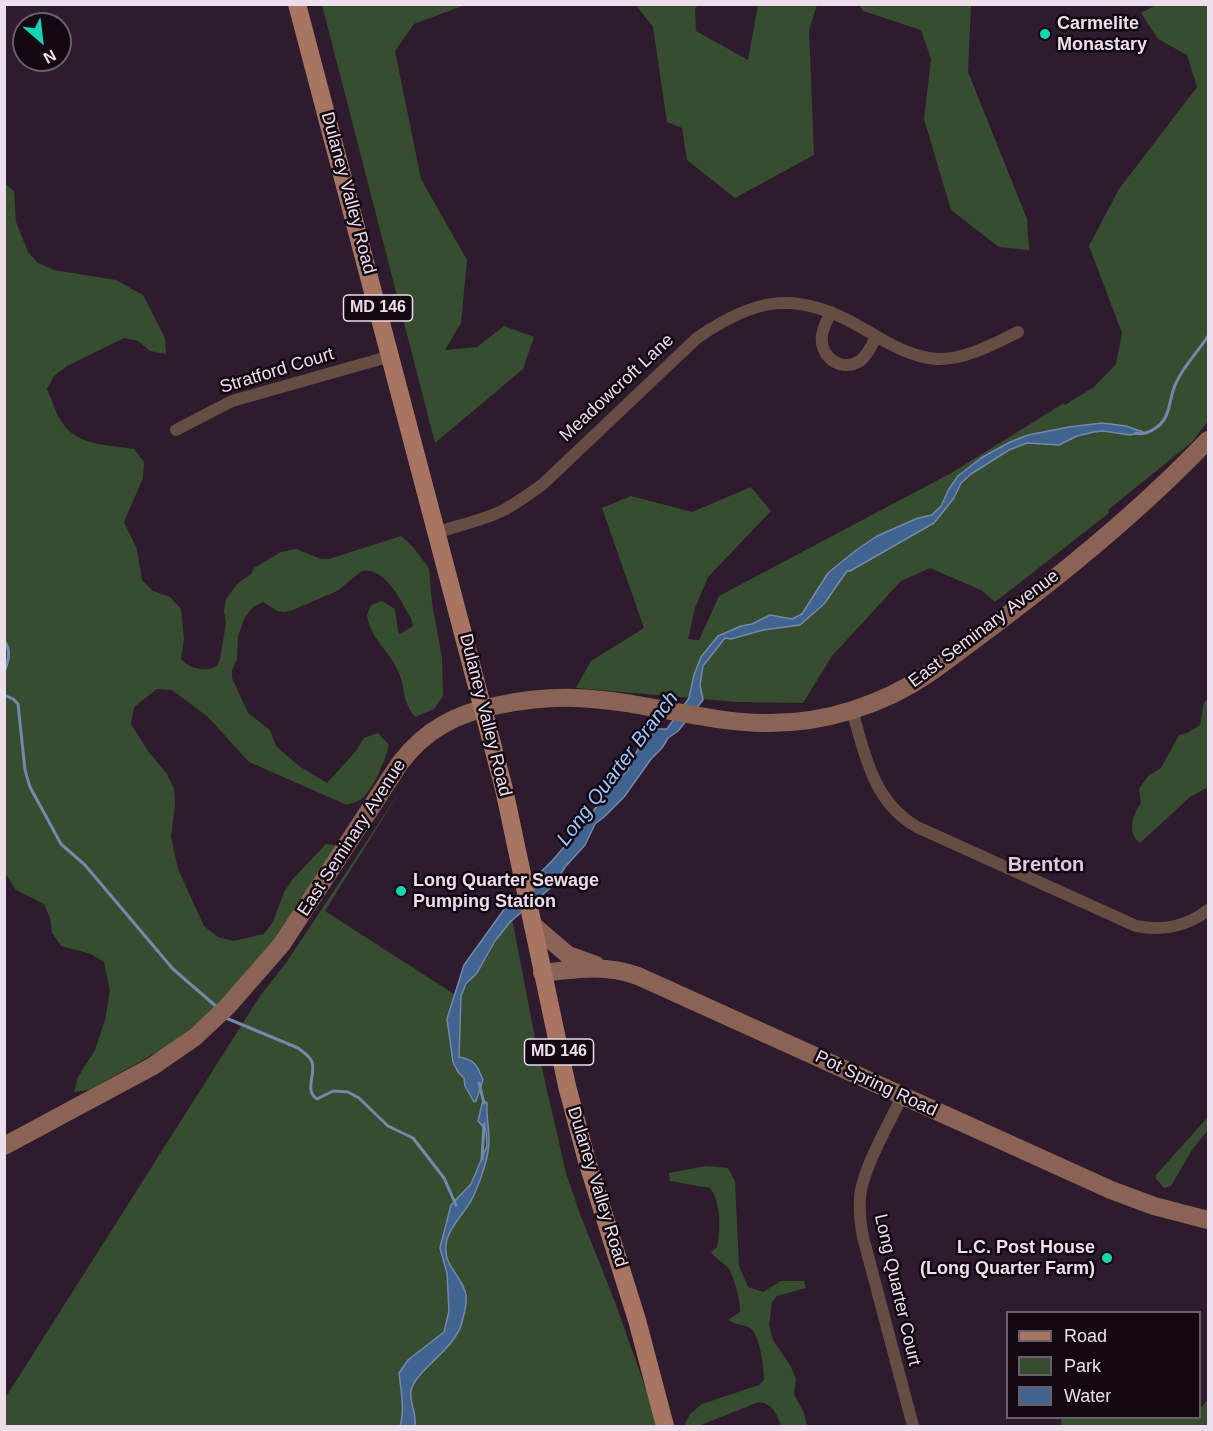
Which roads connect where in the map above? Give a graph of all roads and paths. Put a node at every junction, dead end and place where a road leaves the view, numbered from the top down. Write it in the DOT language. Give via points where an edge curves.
graph roads {
  1 [pos="297,4"];
  2 [pos="831,312"];
  3 [pos="1018,332"];
  4 [pos="876,337"];
  5 [pos="391,356"];
  6 [pos="176,430"];
  7 [pos="1206,447"];
  8 [pos="438,532"];
  9 [pos="483,708"];
  10 [pos="852,710"];
  11 [pos="1209,910"];
  12 [pos="533,926"];
  13 [pos="603,968"];
  14 [pos="542,973"];
  15 [pos="902,1096"];
  16 [pos="4,1146"];
  17 [pos="1209,1220"];
  18 [pos="665,1426"];
  19 [pos="913,1426"];
  1 -- 5 [label="main road, Dulaney Valley Road / MD 146"];
  2 -- 4 [label="street, Meadowcroft Lane"];
  2 -- 4 [label="street" via="822,344 832,360 848,365 858,362"];
  2 -- 8 [label="street, Meadowcroft Lane" via="792,302 773,303 716,325 675,357 543,484 503,510"];
  3 -- 4 [label="street, Meadowcroft Lane" via="970,354 937,359 918,356"];
  5 -- 6 [label="street, Stratford Court" via="232,401"];
  5 -- 8 [label="main road, Dulaney Valley Road / MD 146"];
  7 -- 10 [label="street, East Seminary Avenue" via="1079,558 944,663 909,686"];
  8 -- 9 [label="main road, Dulaney Valley Road / MD 146"];
  9 -- 10 [label="street, East Seminary Avenue" via="564,697 748,722 783,723"];
  9 -- 12 [label="main road, Dulaney Valley Road / MD 146"];
  9 -- 16 [label="street, East Seminary Avenue" via="450,720 406,755 282,944 222,1012 182,1047 146,1071"];
  10 -- 11 [label="street" via="876,786 893,808 917,827 1136,926 1169,928 1190,922"];
  12 -- 13 [label="street" via="568,955"];
  12 -- 14 [label="main road, Dulaney Valley Road / MD 146"];
  13 -- 14 [label="street, Pot Spring Road"];
  13 -- 15 [label="street, Pot Spring Road" via="648,980"];
  14 -- 18 [label="main road, Dulaney Valley Road / MD 146" via="581,1140"];
  15 -- 17 [label="street, Pot Spring Road" via="1121,1194"];
  15 -- 19 [label="street, Long Quarter Court" via="864,1181 860,1214"];
}
